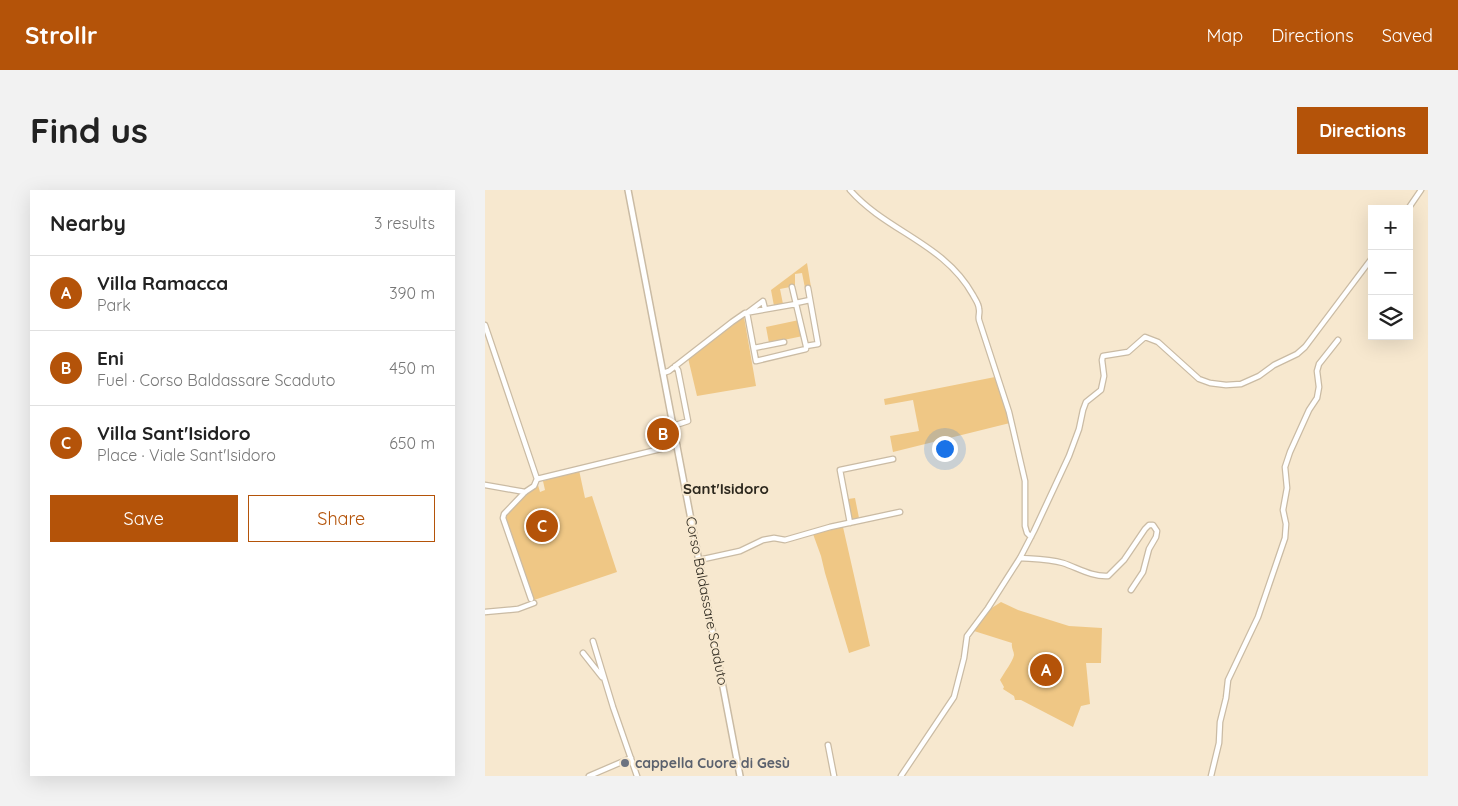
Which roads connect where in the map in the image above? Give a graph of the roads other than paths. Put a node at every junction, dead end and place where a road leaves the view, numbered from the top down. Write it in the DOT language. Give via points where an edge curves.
graph roads {
  1 [pos="628,190"];
  2 [pos="850,190"];
  3 [pos="1421,190"];
  4 [pos="1411,205"];
  5 [pos="1368,263"];
  6 [pos="793,287"];
  7 [pos="808,288"];
  8 [pos="810,300"];
  9 [pos="796,303"];
  10 [pos="765,310"];
  11 [pos="747,313"];
  12 [pos="485,325"];
  13 [pos="1338,340"];
  14 [pos="784,342"];
  15 [pos="806,346"];
  16 [pos="753,348"];
  17 [pos="675,366"];
  18 [pos="663,373"];
  19 [pos="673,426"];
  20 [pos="677,445"];
  21 [pos="893,459"];
  22 [pos="537,479"];
  23 [pos="485,485"];
  24 [pos="525,492"];
  25 [pos="900,512"];
  26 [pos="850,523"];
  27 [pos="1031,537"];
  28 [pos="1019,558"];
  29 [pos="699,560"];
  30 [pos="1131,590"];
  31 [pos="485,612"];
  32 [pos="593,640"];
  33 [pos="583,653"];
  34 [pos="605,682"];
  35 [pos="828,744"];
  36 [pos="631,758"];
  37 [pos="589,776"];
  38 [pos="637,776"];
  39 [pos="740,776"];
  40 [pos="834,776"];
  41 [pos="901,776"];
  42 [pos="1211,776"];
  1 -- 18 [label="street, Corso Baldassare Scaduto"];
  2 -- 27 [label="street" via="868,208 925,244 951,265 979,306 979,320 1009,412 1025,481 1025,526"];
  3 -- 4 [label="street"];
  5 -- 27 [label="street" via="1305,347 1241,384 1226,385 1199,379 1158,342 1145,337 1128,352 1103,356 1101,390 1083,410 1069,456"];
  6 -- 9 [label="street"];
  7 -- 8 [label="street"];
  8 -- 9 [label="street"];
  8 -- 15 [label="street" via="818,344"];
  9 -- 10 [label="street"];
  9 -- 15 [label="street"];
  10 -- 11 [label="street"];
  10 -- 11 [label="street" via="763,301"];
  11 -- 16 [label="street"];
  11 -- 17 [label="street"];
  12 -- 22 [label="street"];
  13 -- 42 [label="street" via="1319,364 1317,398 1285,467 1285,538 1259,617 1228,680"];
  14 -- 16 [label="street"];
  15 -- 16 [label="street" via="806,349 756,361"];
  17 -- 18 [label="street"];
  17 -- 19 [label="street" via="688,421"];
  18 -- 19 [label="street, Corso Baldassare Scaduto"];
  19 -- 20 [label="street, Corso Baldassare Scaduto"];
  20 -- 22 [label="street"];
  20 -- 29 [label="street, Corso Baldassare Scaduto"];
  21 -- 26 [label="street" via="840,470"];
  22 -- 24 [label="street" via="534,486"];
  23 -- 24 [label="street"];
  24 -- 31 [label="street" via="503,518 533,601 518,610"];
  25 -- 26 [label="street"];
  26 -- 29 [label="street" via="785,540 763,540 740,551"];
  27 -- 28 [label="street"];
  28 -- 30 [label="street" via="1050,560 1096,576 1108,576 1124,560 1145,528 1153,525 1156,537 1143,572"];
  28 -- 41 [label="street" via="967,636 953,697"];
  29 -- 39 [label="street, Corso Baldassare Scaduto"];
  32 -- 34 [label="street"];
  33 -- 34 [label="street"];
  34 -- 36 [label="street"];
  35 -- 40 [label="street"];
  36 -- 37 [label="street"];
  36 -- 38 [label="street"];
}
